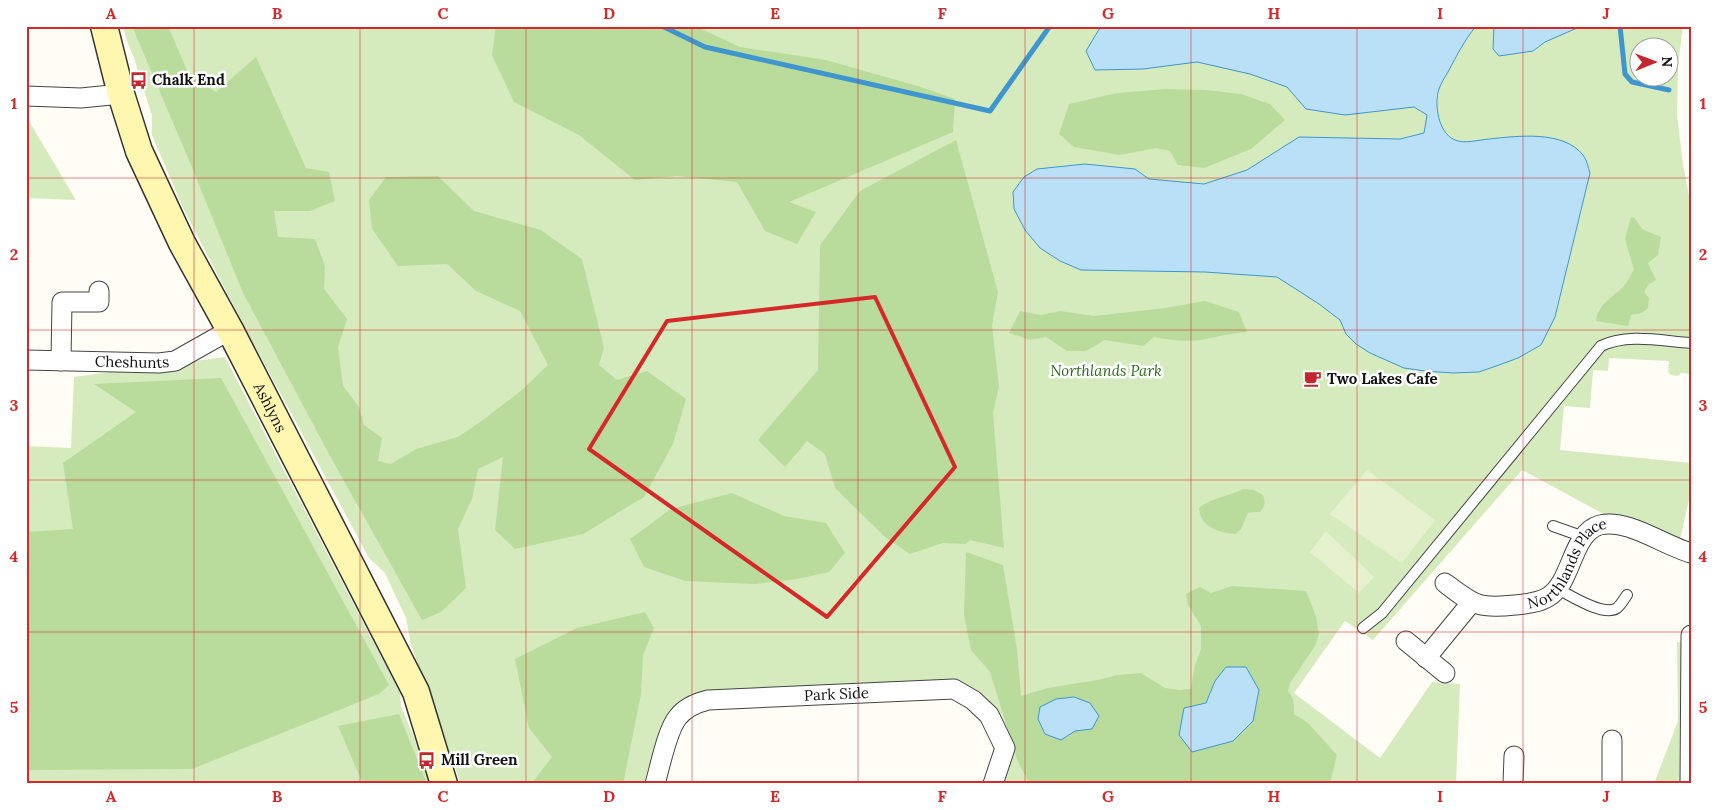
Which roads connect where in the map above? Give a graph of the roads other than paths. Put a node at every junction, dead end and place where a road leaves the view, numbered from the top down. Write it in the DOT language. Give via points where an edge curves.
graph roads {
  1 [pos="104,26"];
  2 [pos="121,94"];
  3 [pos="26,96"];
  4 [pos="99,291"];
  5 [pos="230,330"];
  6 [pos="1691,342"];
  7 [pos="26,360"];
  8 [pos="61,361"];
  9 [pos="1553,526"];
  10 [pos="1584,537"];
  11 [pos="1691,553"];
  12 [pos="1446,583"];
  13 [pos="1558,589"];
  14 [pos="1627,595"];
  15 [pos="1471,602"];
  16 [pos="1363,628"];
  17 [pos="1691,635"];
  18 [pos="1406,641"];
  19 [pos="1426,658"];
  20 [pos="1445,673"];
  21 [pos="1612,740"];
  22 [pos="1514,756"];
  23 [pos="444,784"];
  24 [pos="655,784"];
  25 [pos="993,784"];
  26 [pos="1512,784"];
  27 [pos="1612,784"];
  28 [pos="1690,784"];
  1 -- 2 [label="street, Ashlyns"];
  2 -- 3 [label="street" via="81,98"];
  2 -- 5 [label="street, Ashlyns" via="139,151 182,243"];
  4 -- 8 [label="street" via="99,302 62,302"];
  5 -- 8 [label="street, Cheshunts" via="175,361"];
  5 -- 23 [label="street, Ashlyns" via="416,692"];
  6 -- 16 [label="lane" via="1622,338 1601,346 1382,613"];
  7 -- 8 [label="street, Cheshunts"];
  9 -- 10 [label="lane"];
  10 -- 11 [label="street, Northlands Place" via="1601,524 1616,524"];
  10 -- 13 [label="street, Northlands Place"];
  12 -- 15 [label="street, Northlands Place"];
  13 -- 14 [label="lane" via="1600,610 1611,611"];
  13 -- 15 [label="street, Northlands Place" via="1539,602 1487,607"];
  15 -- 19 [label="street"];
  17 -- 28 [label="street"];
  18 -- 19 [label="street"];
  19 -- 20 [label="street"];
  21 -- 27 [label="street"];
  22 -- 26 [label="street"];
  24 -- 25 [label="street, Park Side" via="672,727 678,717 696,703 954,689 989,715 1005,748"];
}
